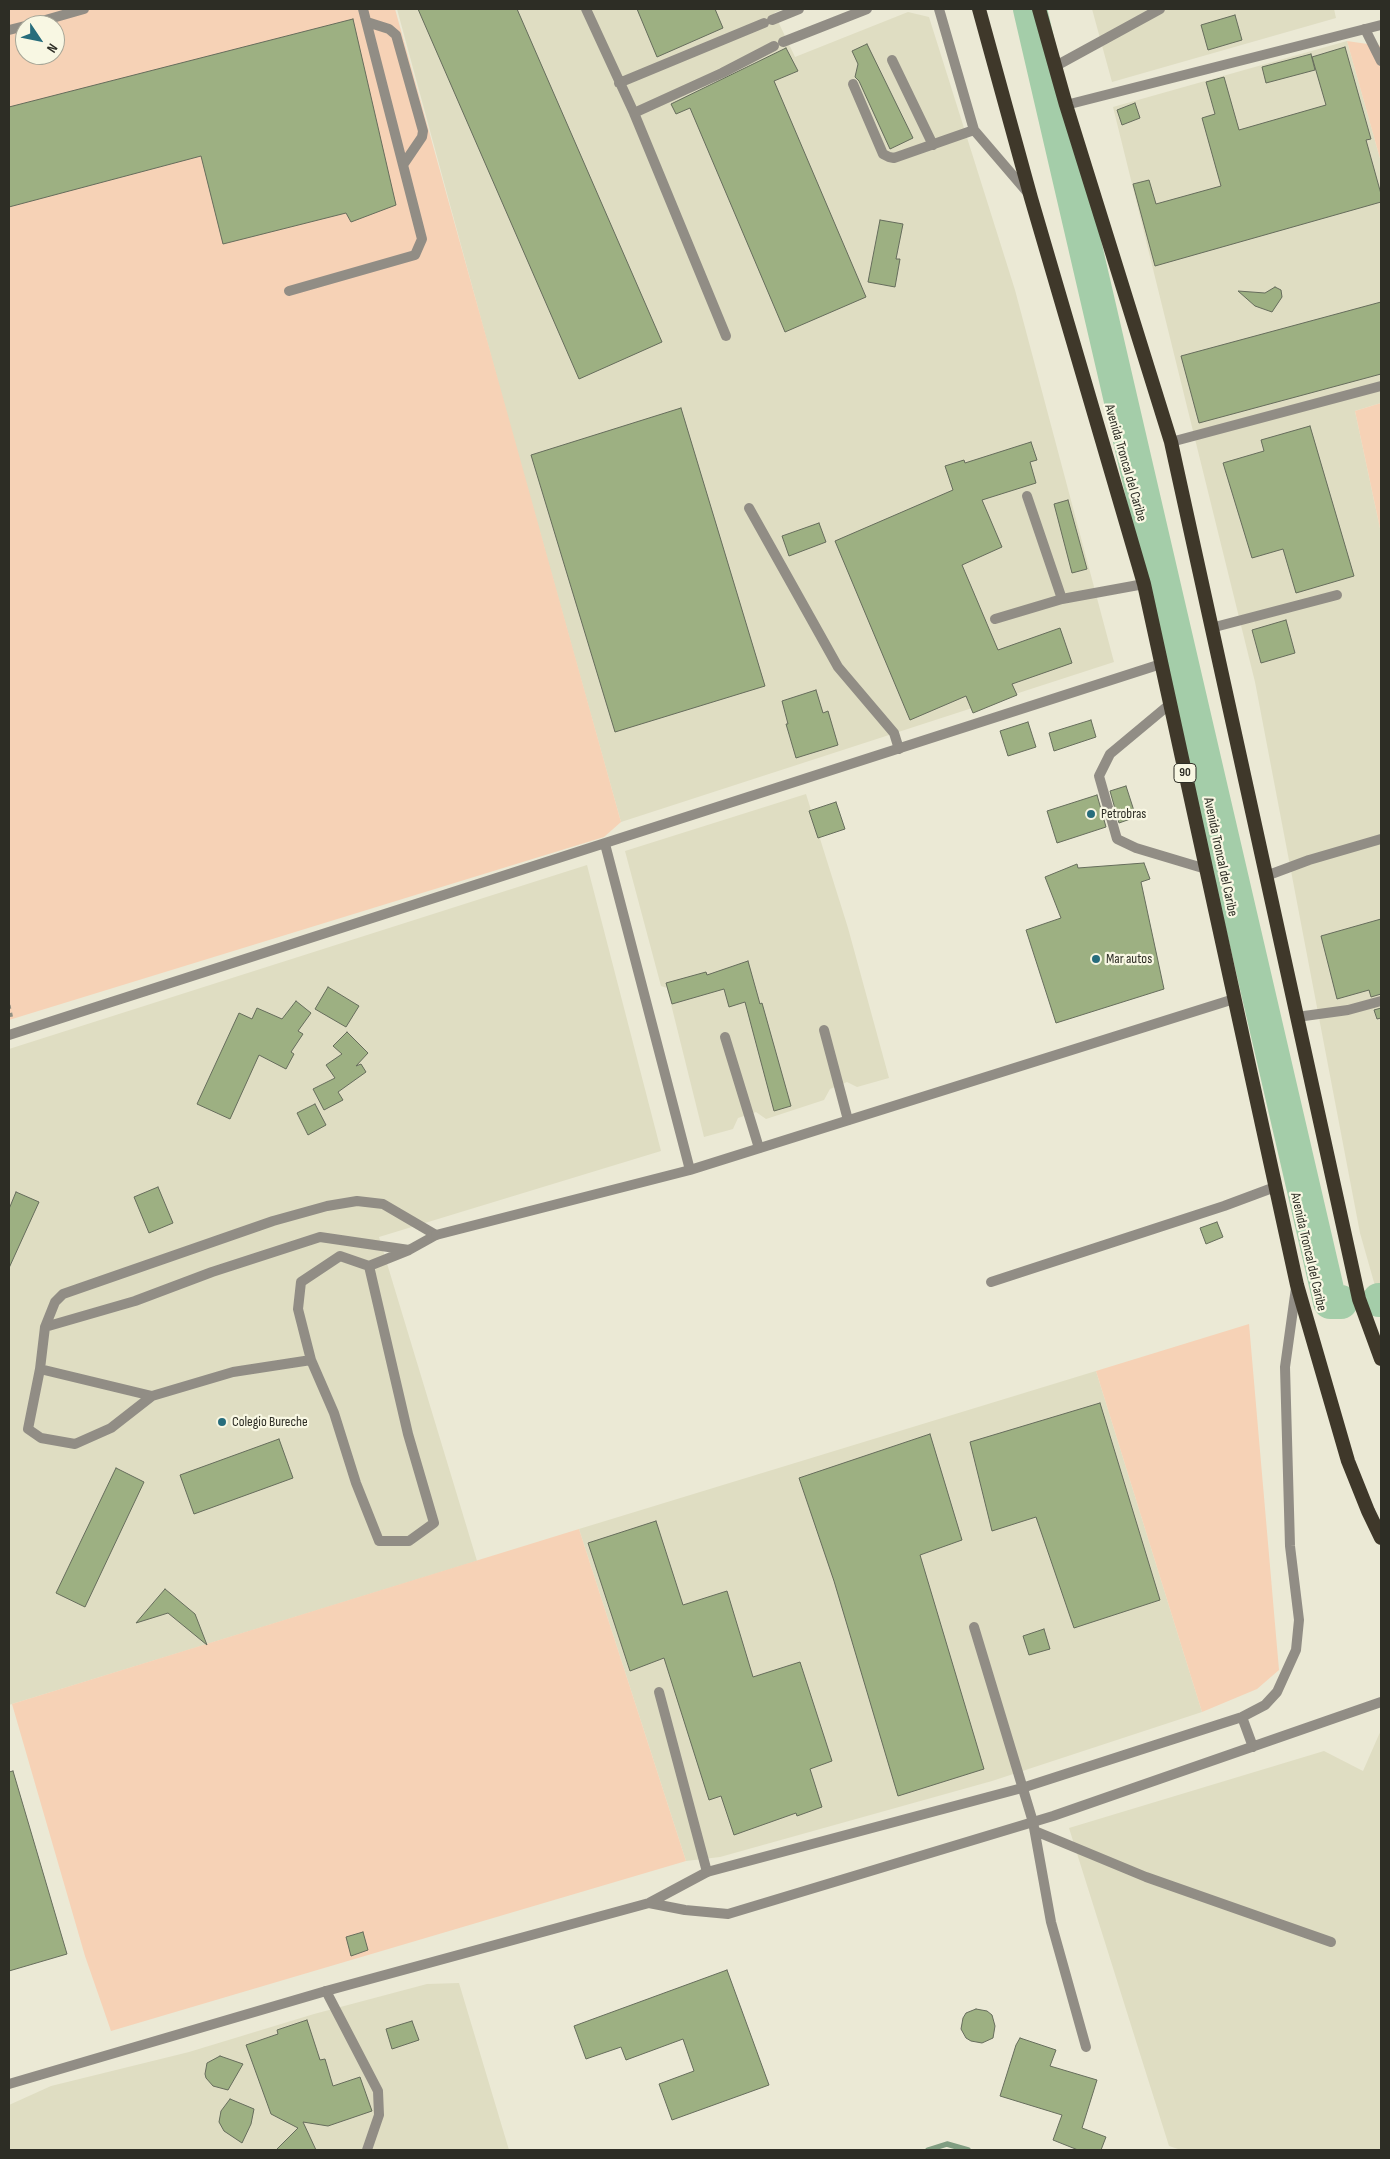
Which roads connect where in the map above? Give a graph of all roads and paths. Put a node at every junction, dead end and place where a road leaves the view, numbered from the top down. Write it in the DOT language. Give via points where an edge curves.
graph roads {
  1 [pos="84,9"];
  2 [pos="363,9"];
  3 [pos="586,9"];
  4 [pos="799,9"];
  5 [pos="867,9"];
  6 [pos="940,9"];
  7 [pos="979,9"];
  8 [pos="1039,9"];
  9 [pos="1160,9"];
  10 [pos="62,15"];
  11 [pos="367,22"];
  12 [pos="1381,25"];
  13 [pos="1365,29"];
  14 [pos="892,60"];
  15 [pos="1381,61"];
  16 [pos="1054,66"];
  17 [pos="619,83"];
  18 [pos="852,84"];
  19 [pos="1066,105"];
  20 [pos="634,113"];
  21 [pos="974,130"];
  22 [pos="934,145"];
  23 [pos="403,165"];
  24 [pos="1031,198"];
  25 [pos="289,291"];
  26 [pos="726,336"];
  27 [pos="1381,386"];
  28 [pos="1171,442"];
  29 [pos="1026,496"];
  30 [pos="749,508"];
  31 [pos="1144,584"];
  32 [pos="1337,595"];
  33 [pos="1062,599"];
  34 [pos="995,619"];
  35 [pos="1212,628"];
  36 [pos="1161,664"];
  37 [pos="1170,704"];
  38 [pos="899,749"];
  39 [pos="1381,839"];
  40 [pos="605,844"];
  41 [pos="1206,869"];
  42 [pos="1266,876"];
  43 [pos="1234,998"];
  44 [pos="1381,1001"];
  45 [pos="1297,1017"];
  46 [pos="824,1030"];
  47 [pos="9,1035"];
  48 [pos="725,1037"];
  49 [pos="848,1120"];
  50 [pos="759,1148"];
  51 [pos="690,1170"];
  52 [pos="1275,1186"];
  53 [pos="436,1235"];
  54 [pos="408,1250"];
  55 [pos="369,1266"];
  56 [pos="991,1282"];
  57 [pos="1297,1285"];
  58 [pos="45,1327"];
  59 [pos="1381,1359"];
  60 [pos="311,1360"];
  61 [pos="40,1369"];
  62 [pos="152,1396"];
  63 [pos="1381,1538"];
  64 [pos="974,1627"];
  65 [pos="658,1692"];
  66 [pos="1381,1702"];
  67 [pos="1242,1717"];
  68 [pos="1252,1746"];
  69 [pos="1022,1788"];
  70 [pos="1034,1826"];
  71 [pos="708,1872"];
  72 [pos="649,1903"];
  73 [pos="1331,1942"];
  74 [pos="326,1991"];
  75 [pos="1086,2047"];
  76 [pos="9,2084"];
  77 [pos="368,2150"];
  1 -- 10 [label="street"];
  2 -- 11 [label="street"];
  3 -- 17 [label="street"];
  4 -- 17 [label="street"];
  5 -- 20 [label="street" via="779,44"];
  6 -- 21 [label="street"];
  7 -- 24 [label="highway, Avenida Troncal del Caribe / 90"];
  8 -- 16 [label="highway"];
  9 -- 16 [label="street"];
  11 -- 23 [label="street"];
  11 -- 23 [label="street" via="389,29 396,35 423,131"];
  12 -- 13 [label="street"];
  13 -- 15 [label="street"];
  13 -- 19 [label="street"];
  14 -- 22 [label="street"];
  16 -- 19 [label="highway"];
  17 -- 20 [label="street"];
  18 -- 22 [label="street" via="883,154 894,158"];
  19 -- 28 [label="highway"];
  20 -- 26 [label="street"];
  21 -- 22 [label="street"];
  21 -- 24 [label="street"];
  23 -- 25 [label="street" via="422,239 414,255"];
  24 -- 31 [label="highway, Avenida Troncal del Caribe / 90"];
  27 -- 28 [label="street"];
  28 -- 35 [label="highway"];
  29 -- 33 [label="street"];
  30 -- 38 [label="street" via="838,667 894,733"];
  31 -- 33 [label="street"];
  31 -- 36 [label="highway, Avenida Troncal del Caribe / 90"];
  32 -- 35 [label="street"];
  33 -- 34 [label="street"];
  35 -- 42 [label="highway"];
  36 -- 37 [label="highway, Avenida Troncal del Caribe / 90"];
  36 -- 38 [label="street"];
  37 -- 41 [label="highway, Avenida Troncal del Caribe / 90"];
  37 -- 41 [label="street" via="1110,754 1099,776 1117,839"];
  38 -- 40 [label="street"];
  39 -- 42 [label="street"];
  40 -- 47 [label="street"];
  40 -- 51 [label="street"];
  41 -- 43 [label="highway, Avenida Troncal del Caribe / 90"];
  42 -- 45 [label="highway"];
  43 -- 49 [label="street"];
  43 -- 52 [label="highway, Avenida Troncal del Caribe / 90"];
  44 -- 45 [label="street" via="1348,1010"];
  45 -- 59 [label="highway" via="1359,1299"];
  46 -- 49 [label="street"];
  48 -- 50 [label="street"];
  49 -- 50 [label="street"];
  50 -- 51 [label="street"];
  51 -- 53 [label="street"];
  52 -- 56 [label="street" via="1224,1206"];
  52 -- 57 [label="highway, Avenida Troncal del Caribe / 90"];
  53 -- 54 [label="street"];
  53 -- 58 [label="street" via="383,1204 357,1201 327,1206 273,1221 63,1294 55,1302"];
  54 -- 55 [label="street"];
  54 -- 58 [label="street" via="320,1237 136,1301"];
  55 -- 60 [label="street" via="340,1256 301,1282 298,1309"];
  55 -- 60 [label="street" via="408,1434 434,1523 409,1541 379,1541 334,1413"];
  57 -- 63 [label="highway, Avenida Troncal del Caribe / 90" via="1348,1461"];
  57 -- 67 [label="street" via="1285,1367 1290,1546 1299,1620 1296,1650 1277,1692 1265,1704"];
  58 -- 61 [label="street"];
  60 -- 62 [label="street" via="233,1372"];
  61 -- 62 [label="street"];
  61 -- 62 [label="street" via="28,1428 42,1438 75,1444 110,1428"];
  64 -- 69 [label="street"];
  65 -- 71 [label="street"];
  66 -- 68 [label="street"];
  67 -- 68 [label="street"];
  67 -- 69 [label="street"];
  68 -- 70 [label="street"];
  69 -- 70 [label="street"];
  69 -- 71 [label="street"];
  70 -- 72 [label="street" via="728,1914"];
  70 -- 73 [label="street" via="1146,1877"];
  70 -- 75 [label="street" via="1051,1922"];
  71 -- 72 [label="street"];
  72 -- 74 [label="street"];
  74 -- 76 [label="street"];
  74 -- 77 [label="street" via="378,2091 379,2115"];
}
